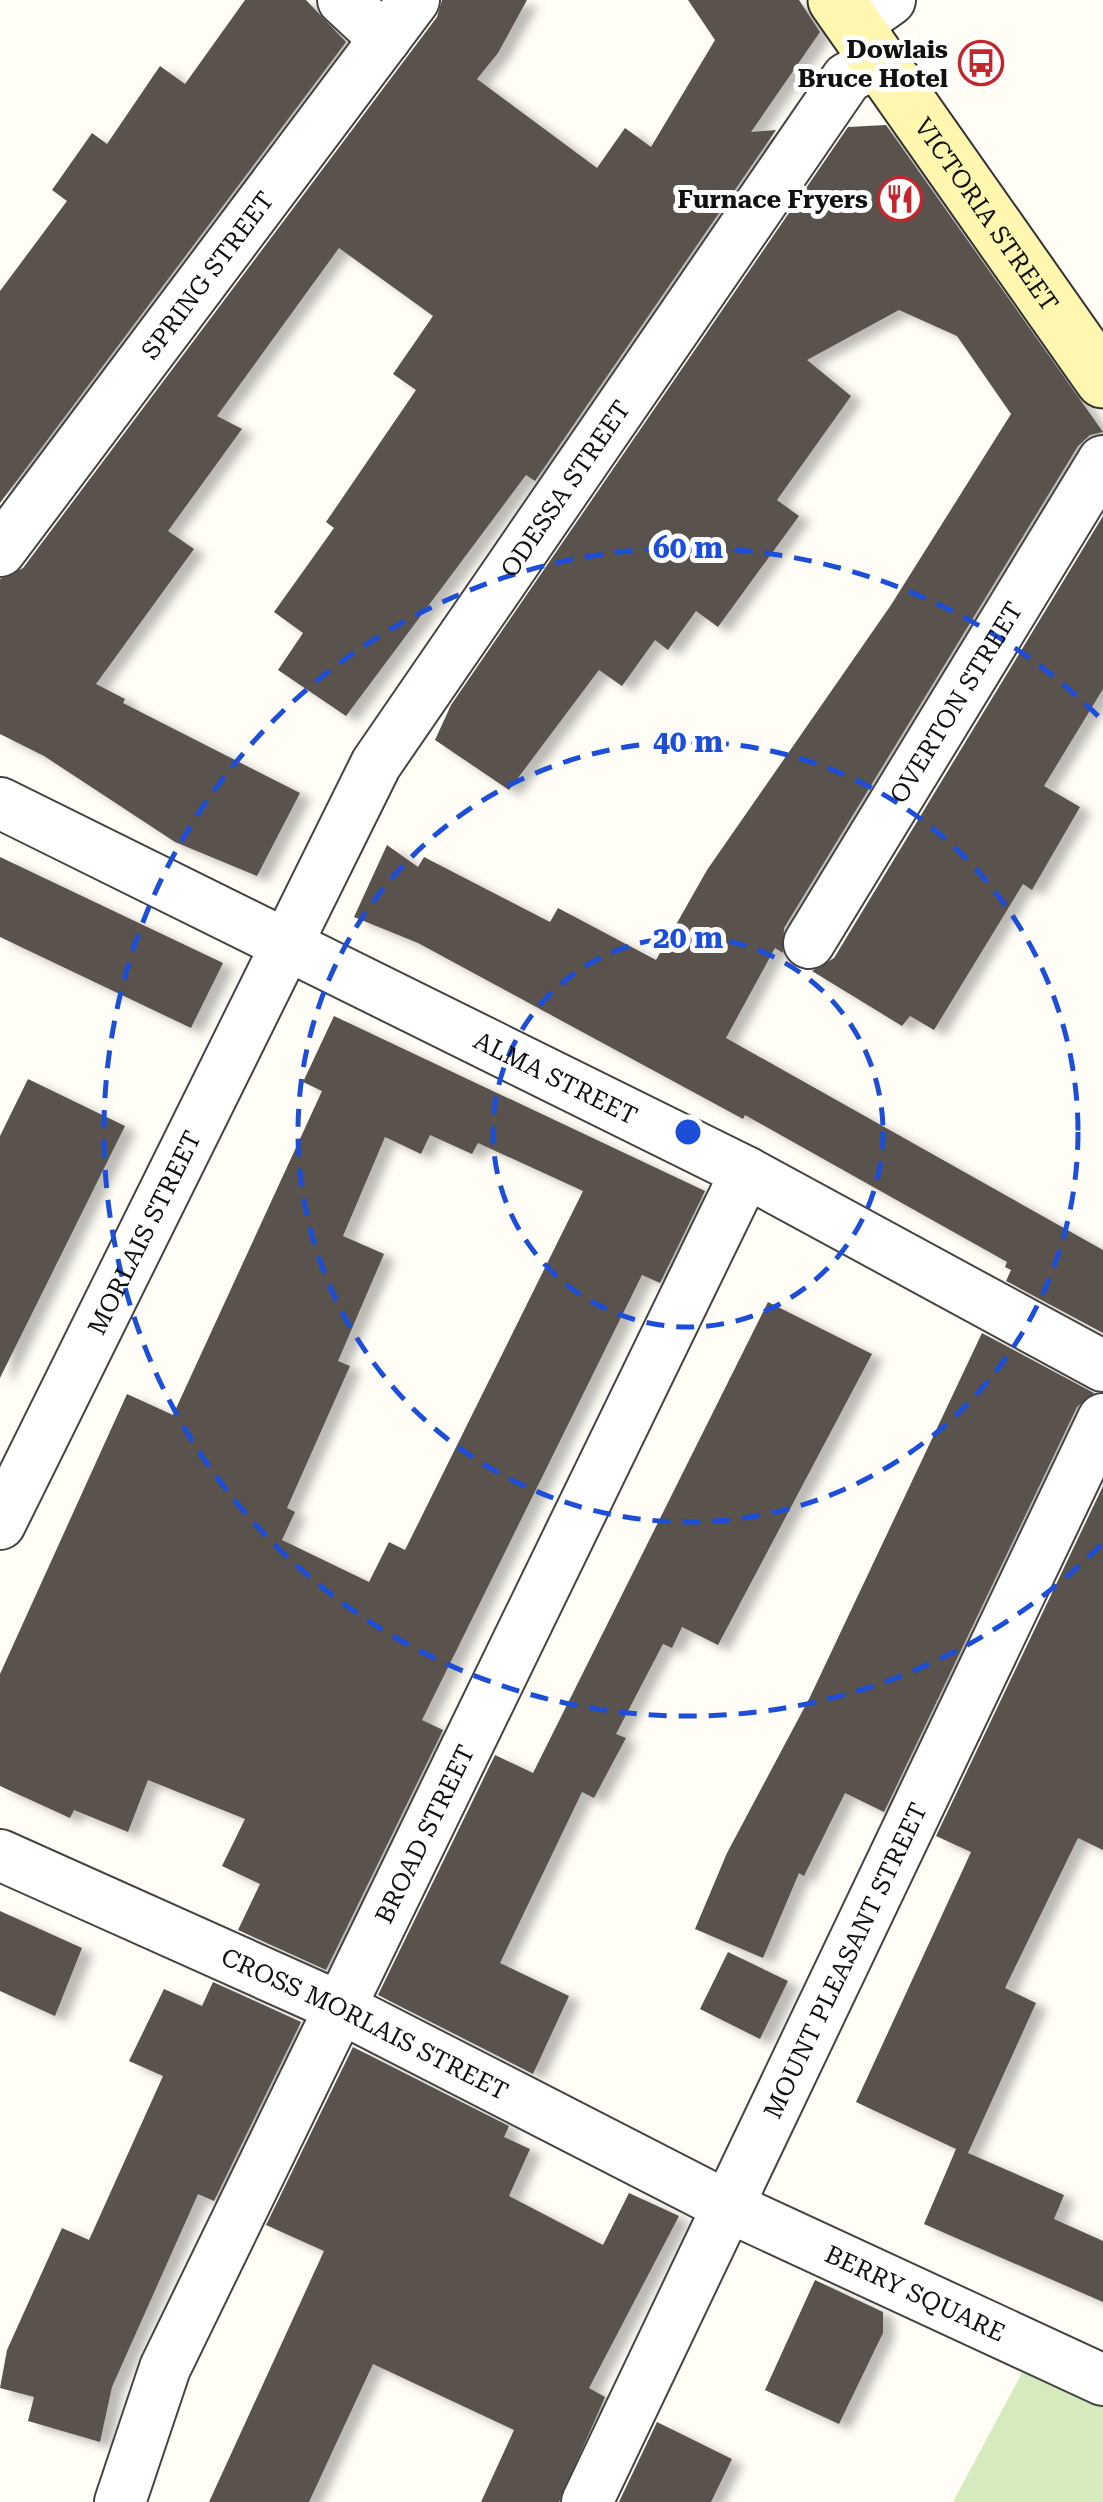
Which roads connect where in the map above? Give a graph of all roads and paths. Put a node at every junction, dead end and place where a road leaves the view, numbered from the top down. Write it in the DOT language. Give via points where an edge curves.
graph roads {
  1 [pos="342,0"];
  2 [pos="400,20"];
  3 [pos="865,21"];
  4 [pos="1103,380"];
  5 [pos="1103,461"];
  6 [pos="0,551"];
  7 [pos="0,803"];
  8 [pos="286,942"];
  9 [pos="809,943"];
  10 [pos="746,1172"];
  11 [pos="1103,1366"];
  12 [pos="1103,1419"];
  13 [pos="0,1524"];
  14 [pos="0,1855"];
  15 [pos="337,2006"];
  16 [pos="727,2206"];
  17 [pos="1103,2380"];
  18 [pos="120,2502"];
  19 [pos="587,2502"];
  1 -- 2 [label="street"];
  2 -- 6 [label="street, SPRING STREET"];
  3 -- 4 [label="street, VICTORIA STREET"];
  3 -- 8 [label="street, ODESSA STREET" via="848,78 376,764"];
  5 -- 9 [label="street, OVERTON STREET"];
  7 -- 8 [label="street, ALMA STREET"];
  8 -- 10 [label="street, ALMA STREET"];
  8 -- 13 [label="street, MORLAIS STREET"];
  10 -- 11 [label="street, ALMA STREET"];
  10 -- 15 [label="street, BROAD STREET"];
  12 -- 16 [label="street, MOUNT PLEASANT STREET"];
  14 -- 15 [label="street, CROSS MORLAIS STREET"];
  15 -- 16 [label="street, CROSS MORLAIS STREET"];
  15 -- 18 [label="street, BROAD STREET" via="164,2368"];
  16 -- 17 [label="street, BERRY SQUARE"];
  16 -- 19 [label="street, MOUNT PLEASANT STREET"];
}
